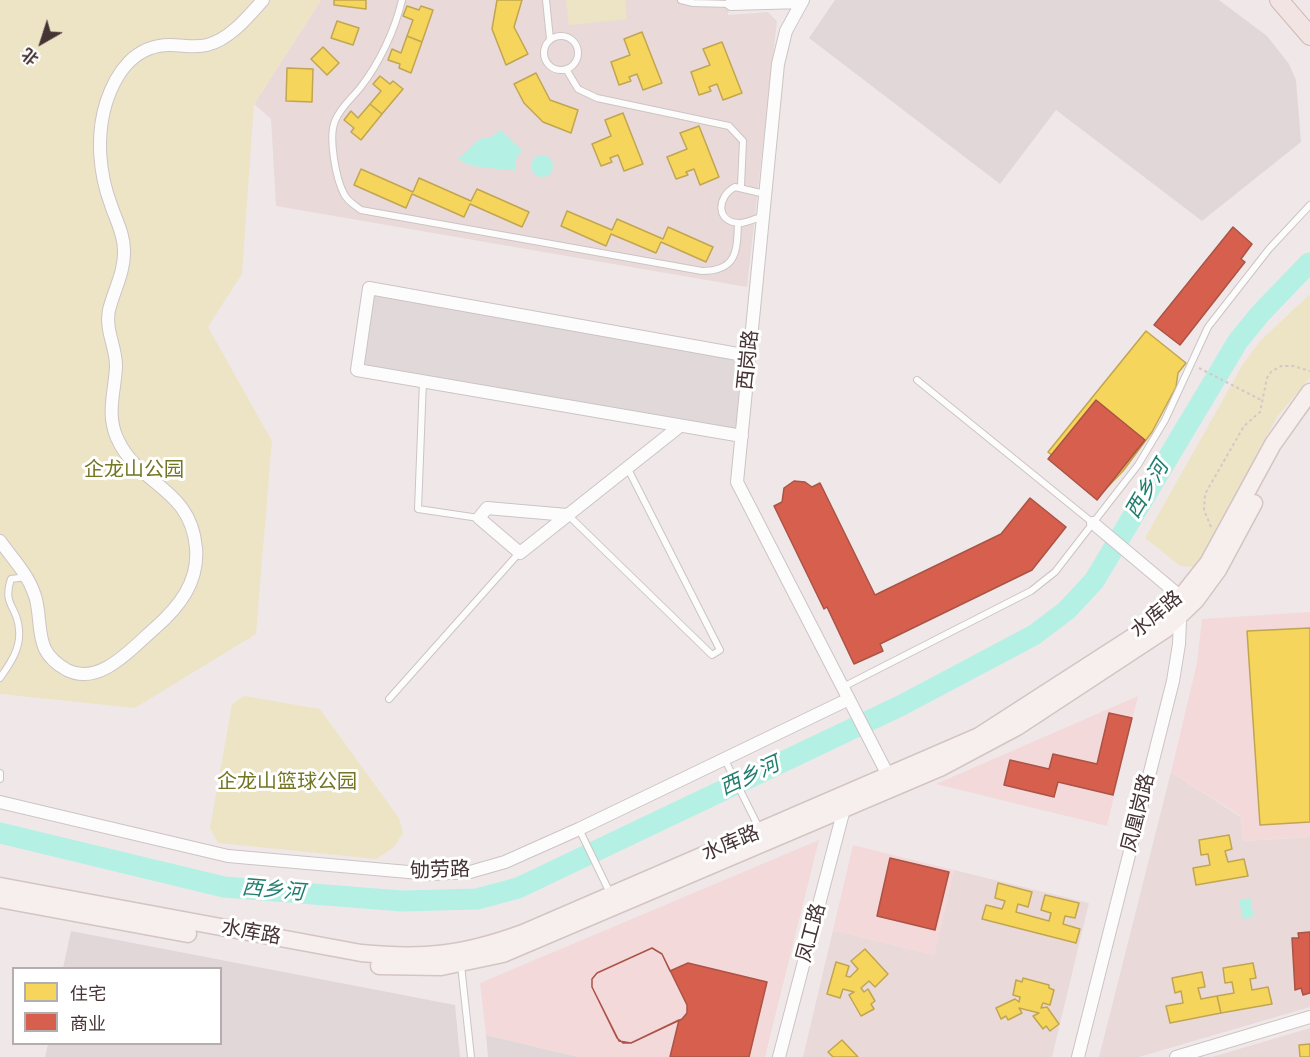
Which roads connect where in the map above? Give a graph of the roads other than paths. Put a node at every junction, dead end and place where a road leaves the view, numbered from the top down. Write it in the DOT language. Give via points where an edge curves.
graph roads {
  1 [pos="263,0"];
  2 [pos="402,0"];
  3 [pos="546,0"];
  4 [pos="681,0"];
  5 [pos="1279,0"];
  6 [pos="802,1"];
  7 [pos="731,2"];
  8 [pos="1310,36"];
  9 [pos="550,39"];
  10 [pos="566,69"];
  11 [pos="741,186"];
  12 [pos="765,194"];
  13 [pos="1310,204"];
  14 [pos="763,217"];
  15 [pos="738,223"];
  16 [pos="750,356"];
  17 [pos="917,380"];
  18 [pos="423,381"];
  19 [pos="1310,392"];
  20 [pos="1310,409"];
  21 [pos="680,426"];
  22 [pos="742,436"];
  23 [pos="627,467"];
  24 [pos="567,515"];
  25 [pos="479,518"];
  26 [pos="1093,523"];
  27 [pos="0,541"];
  28 [pos="520,553"];
  29 [pos="27,577"];
  30 [pos="1181,597"];
  31 [pos="1180,614"];
  32 [pos="0,678"];
  33 [pos="843,687"];
  34 [pos="389,699"];
  35 [pos="849,699"];
  36 [pos="726,761"];
  37 [pos="0,773"];
  38 [pos="0,778"];
  39 [pos="891,782"];
  40 [pos="0,802"];
  41 [pos="844,809"];
  42 [pos="579,829"];
  43 [pos="761,831"];
  44 [pos="0,886"];
  45 [pos="611,895"];
  46 [pos="0,899"];
  47 [pos="461,958"];
  48 [pos="1310,1017"];
  49 [pos="471,1057"];
  50 [pos="779,1057"];
  51 [pos="1078,1057"];
  52 [pos="1176,1057"];
  1 -- 29 [label="street" via="220,40 207,45 152,47 137,54 116,79 100,132 105,188 122,232 124,250 123,268 108,319 116,367 111,418 124,452 142,472 168,490 193,528 196,561 187,594 174,612 110,666 92,673 73,673 56,664 45,649 35,594"];
  2 -- 15 [label="lane" via="379,57 334,123 332,142 344,195 362,210 702,271 713,271 732,260 737,249"];
  3 -- 9 [label="lane"];
  4 -- 7 [label="lane"];
  5 -- 8 [label="main road"];
  6 -- 7 [label="street"];
  6 -- 12 [label="street, 西岗路" via="786,31 778,64"];
  9 -- 10 [label="lane" via="543,51 545,61 557,70"];
  9 -- 10 [label="lane" via="566,36 575,43 578,57"];
  10 -- 11 [label="lane" via="578,89 597,98 729,126 743,141"];
  11 -- 12 [label="lane"];
  11 -- 15 [label="lane" via="726,191 721,206 727,218"];
  12 -- 14 [label="street, 西岗路"];
  13 -- 26 [label="lane" via="1216,316 1165,420 1138,465"];
  14 -- 15 [label="lane"];
  14 -- 16 [label="street, 西岗路"];
  16 -- 18 [label="street" via="369,288 357,370"];
  16 -- 22 [label="street, 西岗路"];
  17 -- 26 [label="lane"];
  18 -- 21 [label="street"];
  18 -- 25 [label="lane" via="418,509"];
  19 -- 30 [label="main road, 水库路" via="1273,444 1208,563"];
  20 -- 31 [label="main road, 水库路" via="1283,449 1218,570"];
  21 -- 22 [label="street"];
  21 -- 23 [label="street"];
  22 -- 33 [label="street, 西岗路" via="737,482"];
  23 -- 24 [label="street"];
  23 -- 24 [label="lane" via="720,650 712,655"];
  24 -- 25 [label="street" via="487,508"];
  24 -- 28 [label="street"];
  25 -- 28 [label="street"];
  26 -- 30 [label="street"];
  26 -- 33 [label="lane" via="1043,584"];
  27 -- 29 [label="street"];
  28 -- 34 [label="lane"];
  29 -- 32 [label="lane" via="11,579 6,594 20,628 19,644"];
  30 -- 31 [label="street, 凤凰岗路"];
  30 -- 39 [label="main road, 水库路" via="1131,638 1011,716"];
  31 -- 39 [label="main road, 水库路" via="1137,649 1017,727 947,765"];
  31 -- 51 [label="street, 凤凰岗路" via="1173,681"];
  33 -- 35 [label="street, 西岗路"];
  35 -- 36 [label="street, 劬劳路"];
  35 -- 39 [label="street, 西岗路"];
  36 -- 42 [label="street, 劬劳路"];
  36 -- 43 [label="lane"];
  37 -- 38 [label="lane"];
  39 -- 41 [label="main road, 水库路"];
  39 -- 43 [label="main road, 水库路"];
  40 -- 42 [label="street, 劬劳路" via="228,856 431,874 470,872 505,862"];
  41 -- 47 [label="main road, 水库路" via="527,944"];
  41 -- 50 [label="street, 凤工路"];
  42 -- 45 [label="lane"];
  43 -- 45 [label="main road, 水库路"];
  44 -- 47 [label="main road, 水库路" via="361,953"];
  45 -- 47 [label="main road, 水库路"];
  46 -- 47 [label="main road, 水库路" via="379,966 416,969"];
  47 -- 49 [label="lane"];
  48 -- 52 [label="street"];
}
